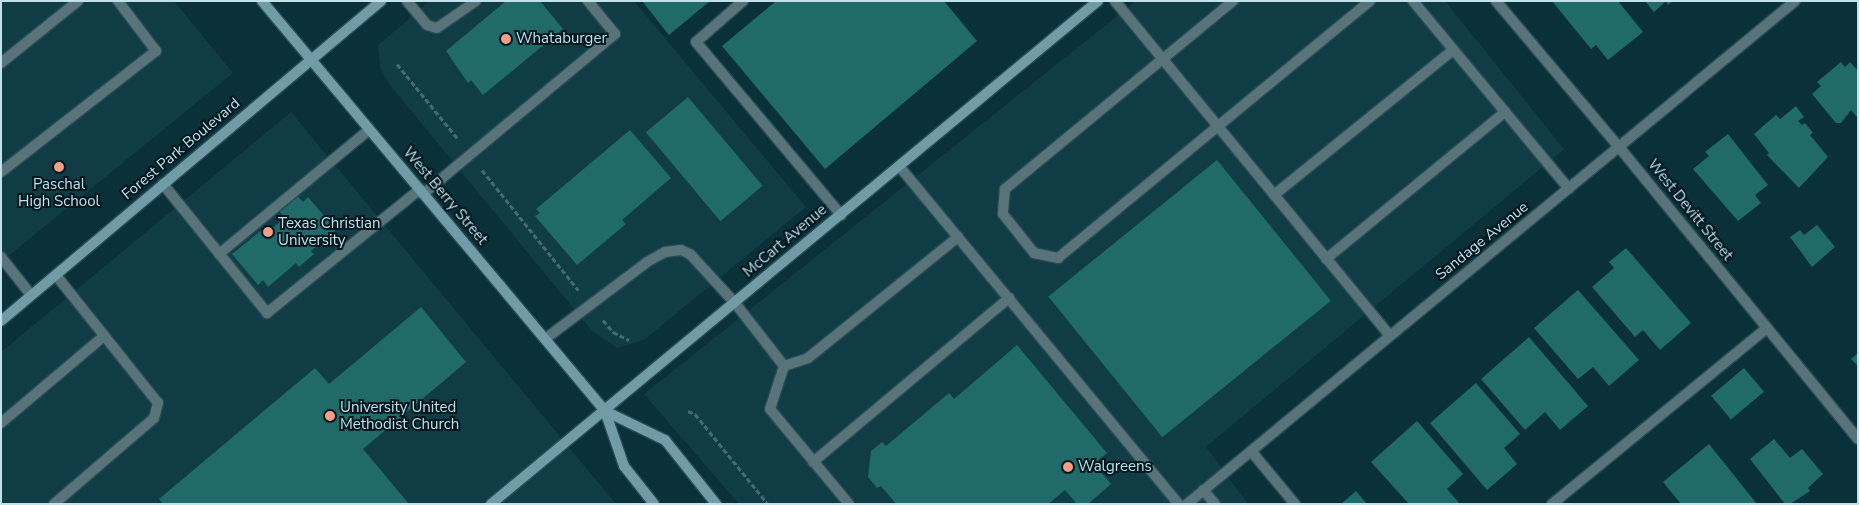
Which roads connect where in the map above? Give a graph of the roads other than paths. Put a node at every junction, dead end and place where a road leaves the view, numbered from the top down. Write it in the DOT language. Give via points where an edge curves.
graph roads {
  1 [pos="78,1"];
  2 [pos="118,1"];
  3 [pos="381,1"];
  4 [pos="407,1"];
  5 [pos="476,1"];
  6 [pos="588,1"];
  7 [pos="743,1"];
  8 [pos="1098,1"];
  9 [pos="1115,1"];
  10 [pos="1233,1"];
  11 [pos="1370,1"];
  12 [pos="1413,1"];
  13 [pos="1496,1"];
  14 [pos="1795,1"];
  15 [pos="263,2"];
  16 [pos="1453,50"];
  17 [pos="311,60"];
  18 [pos="1163,60"];
  19 [pos="1,63"];
  20 [pos="1505,112"];
  21 [pos="1216,125"];
  22 [pos="369,130"];
  23 [pos="1619,147"];
  24 [pos="899,166"];
  25 [pos="1,172"];
  26 [pos="163,184"];
  27 [pos="1569,189"];
  28 [pos="422,192"];
  29 [pos="1274,195"];
  30 [pos="841,215"];
  31 [pos="958,237"];
  32 [pos="219,254"];
  33 [pos="1,257"];
  34 [pos="1326,258"];
  35 [pos="56,275"];
  36 [pos="31,295"];
  37 [pos="1008,298"];
  38 [pos="735,303"];
  39 [pos="1,320"];
  40 [pos="1767,328"];
  41 [pos="104,336"];
  42 [pos="1390,336"];
  43 [pos="545,339"];
  44 [pos="784,366"];
  45 [pos="605,411"];
  46 [pos="1,423"];
  47 [pos="1858,439"];
  48 [pos="1251,451"];
  49 [pos="813,462"];
  50 [pos="1204,490"];
  51 [pos="54,504"];
  52 [pos="491,504"];
  53 [pos="654,504"];
  54 [pos="716,504"];
  55 [pos="849,504"];
  56 [pos="1180,504"];
  57 [pos="1187,504"];
  58 [pos="1215,504"];
  59 [pos="1295,504"];
  60 [pos="1552,504"];
  1 -- 19 [label="street"];
  2 -- 25 [label="street" via="156,51"];
  3 -- 17 [label="street, Forest Park Boulevard"];
  4 -- 5 [label="street" via="427,25 437,28"];
  6 -- 28 [label="street" via="615,34"];
  7 -- 30 [label="street" via="696,42"];
  8 -- 24 [label="street, McCart Avenue"];
  9 -- 18 [label="street"];
  10 -- 18 [label="street"];
  11 -- 21 [label="street"];
  12 -- 16 [label="street"];
  13 -- 23 [label="street, West Devitt Street"];
  14 -- 23 [label="street, Sandage Avenue"];
  15 -- 17 [label="street, West Berry Street"];
  16 -- 20 [label="street"];
  16 -- 29 [label="street"];
  17 -- 22 [label="street, West Berry Street"];
  17 -- 26 [label="street, Forest Park Boulevard"];
  18 -- 21 [label="street"];
  18 -- 21 [label="street" via="1005,189 1004,214 1034,253 1058,258"];
  20 -- 27 [label="street"];
  20 -- 34 [label="street"];
  21 -- 29 [label="street"];
  22 -- 28 [label="street, West Berry Street"];
  22 -- 32 [label="street"];
  23 -- 27 [label="street, Sandage Avenue"];
  23 -- 40 [label="street, West Devitt Street"];
  24 -- 30 [label="street, McCart Avenue"];
  24 -- 31 [label="street"];
  26 -- 32 [label="street"];
  26 -- 35 [label="street, Forest Park Boulevard"];
  27 -- 42 [label="street, Sandage Avenue"];
  28 -- 32 [label="street" via="267,313"];
  28 -- 43 [label="street, West Berry Street"];
  29 -- 34 [label="street"];
  30 -- 38 [label="street, McCart Avenue"];
  31 -- 37 [label="street"];
  31 -- 44 [label="street" via="808,358"];
  33 -- 36 [label="street"];
  34 -- 42 [label="street"];
  35 -- 36 [label="street, Forest Park Boulevard"];
  35 -- 41 [label="street"];
  36 -- 39 [label="street, Forest Park Boulevard"];
  37 -- 49 [label="street"];
  37 -- 56 [label="street"];
  38 -- 43 [label="street" via="690,254 681,250 665,252"];
  38 -- 44 [label="street"];
  38 -- 45 [label="street, McCart Avenue"];
  40 -- 47 [label="street, West Devitt Street"];
  40 -- 60 [label="street"];
  41 -- 46 [label="street"];
  41 -- 51 [label="street" via="158,403 154,418"];
  42 -- 48 [label="street, Sandage Avenue"];
  43 -- 45 [label="street, West Berry Street"];
  44 -- 49 [label="street" via="770,409"];
  45 -- 52 [label="street, McCart Avenue"];
  45 -- 53 [label="street, West Berry Street" via="624,466"];
  45 -- 54 [label="street, West Berry Street" via="665,440"];
  48 -- 50 [label="street, Sandage Avenue"];
  48 -- 59 [label="street"];
  49 -- 55 [label="street"];
  50 -- 57 [label="street, Sandage Avenue"];
  50 -- 58 [label="street"];
}
